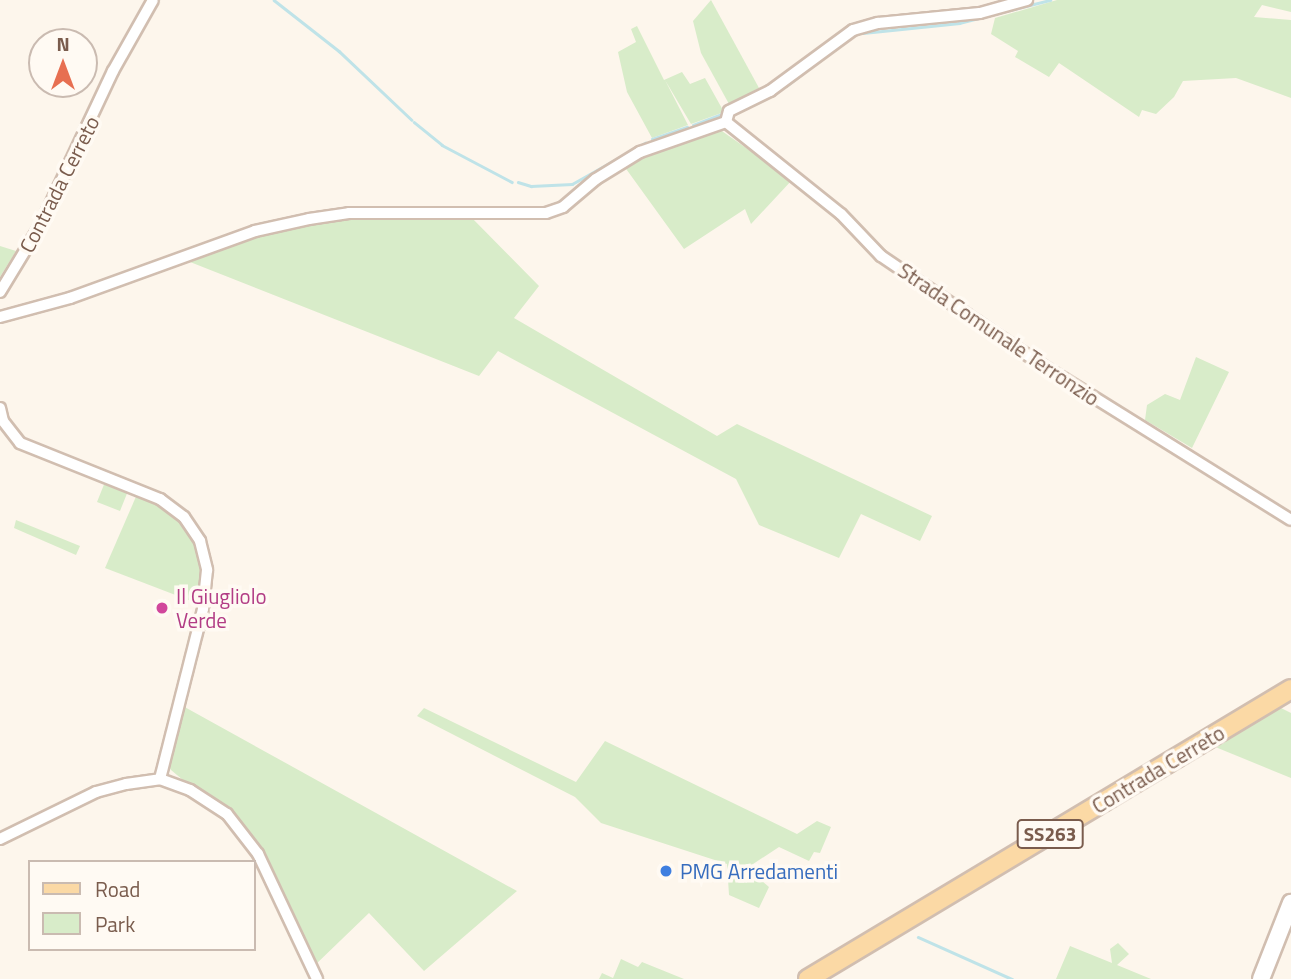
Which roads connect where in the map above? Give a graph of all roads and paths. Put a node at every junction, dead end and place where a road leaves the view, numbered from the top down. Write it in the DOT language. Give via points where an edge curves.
graph roads {
  1 [pos="153,0"];
  2 [pos="1027,0"];
  3 [pos="726,122"];
  4 [pos="0,292"];
  5 [pos="0,317"];
  6 [pos="0,408"];
  7 [pos="1291,520"];
  8 [pos="1291,689"];
  9 [pos="160,779"];
  10 [pos="0,839"];
  11 [pos="1291,903"];
  12 [pos="317,979"];
  13 [pos="808,979"];
  14 [pos="1261,979"];
  1 -- 4 [label="street, Contrada Cerreto" via="113,71 40,226"];
  2 -- 3 [label="street" via="980,13 864,25 770,91 729,111"];
  3 -- 5 [label="street" via="640,152 596,179 563,208 546,213 349,214 309,219 255,231 70,298"];
  3 -- 7 [label="street, Strada Comunale Terronzio" via="841,214 881,256 1074,386"];
  6 -- 9 [label="street" via="3,421 20,443 160,499 184,517 200,541 206,589"];
  8 -- 13 [label="main road, Contrada Cerreto / SS263"];
  9 -- 10 [label="street" via="96,792"];
  9 -- 12 [label="street" via="190,790 227,814 245,834"];
  11 -- 14 [label="street"];
}
